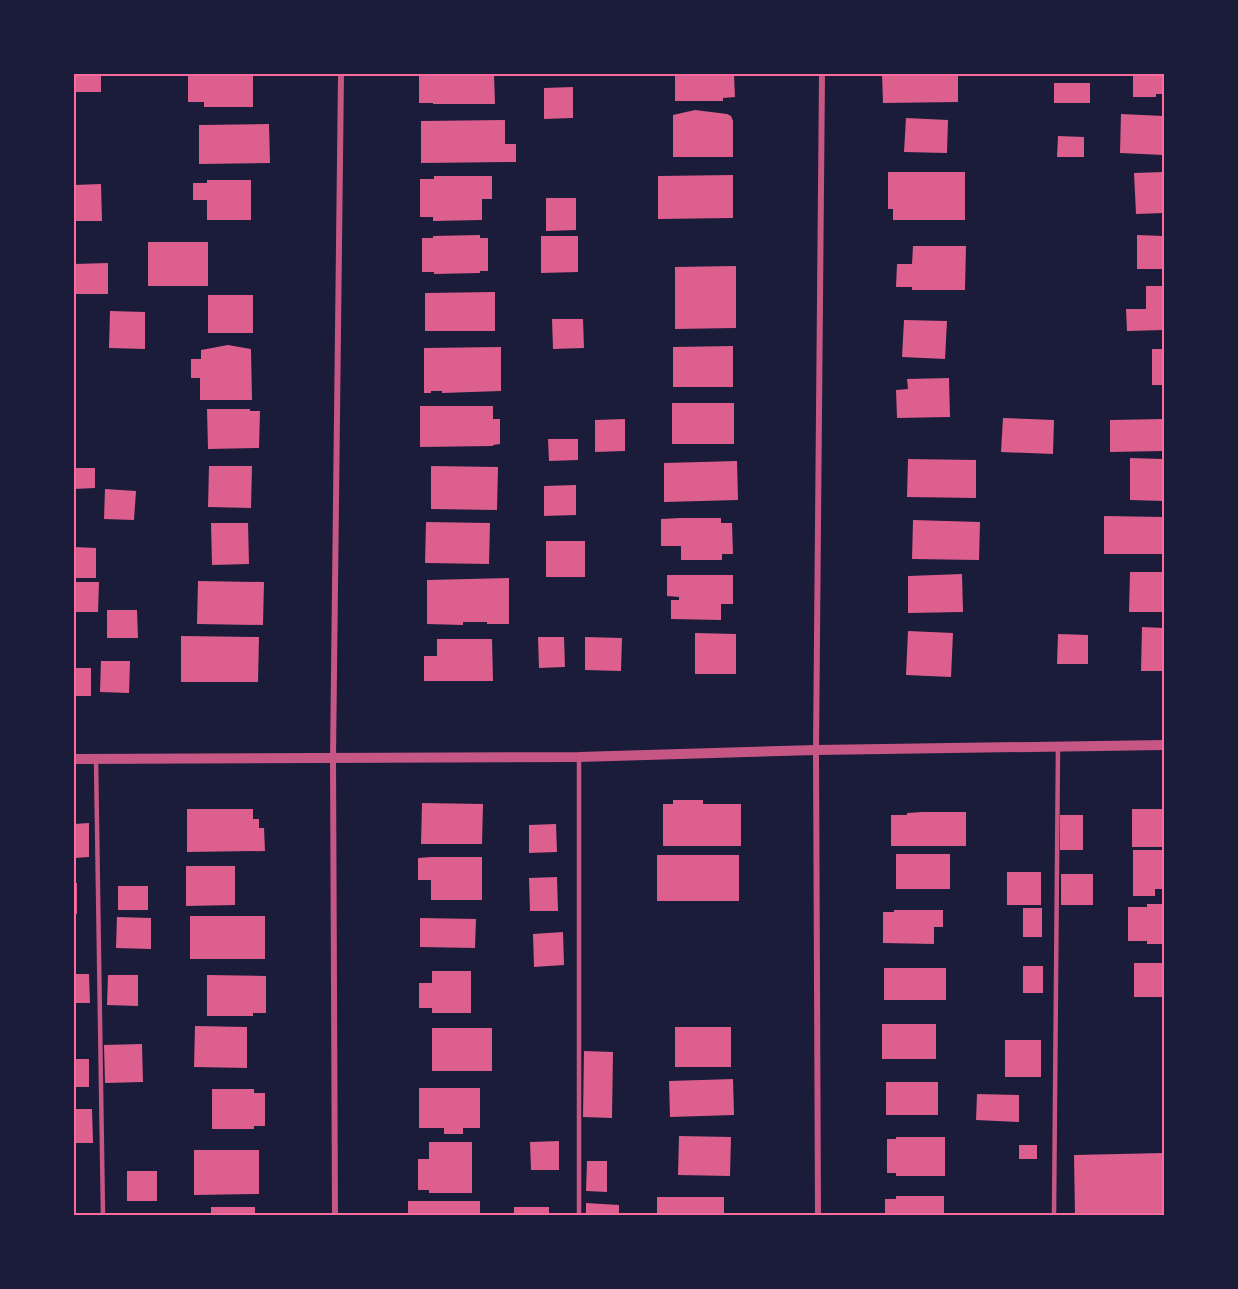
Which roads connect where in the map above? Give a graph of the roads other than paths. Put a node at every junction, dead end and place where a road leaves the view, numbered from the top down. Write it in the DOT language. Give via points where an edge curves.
graph roads {
  1 [pos="340,74"];
  2 [pos="822,74"];
  3 [pos="1164,745"];
  4 [pos="1058,747"];
  5 [pos="816,750"];
  6 [pos="579,757"];
  7 [pos="333,758"];
  8 [pos="74,759"];
  9 [pos="96,760"];
  10 [pos="103,1215"];
  11 [pos="335,1215"];
  12 [pos="579,1215"];
  13 [pos="818,1215"];
  14 [pos="1054,1215"];
  1 -- 7 [label="street"];
  2 -- 5 [label="street"];
  3 -- 4 [label="street"];
  4 -- 5 [label="street"];
  4 -- 14 [label="lane"];
  5 -- 6 [label="street"];
  5 -- 13 [label="street"];
  6 -- 7 [label="street"];
  6 -- 12 [label="lane"];
  7 -- 9 [label="street"];
  7 -- 11 [label="street"];
  8 -- 9 [label="street"];
  9 -- 10 [label="lane"];
}
